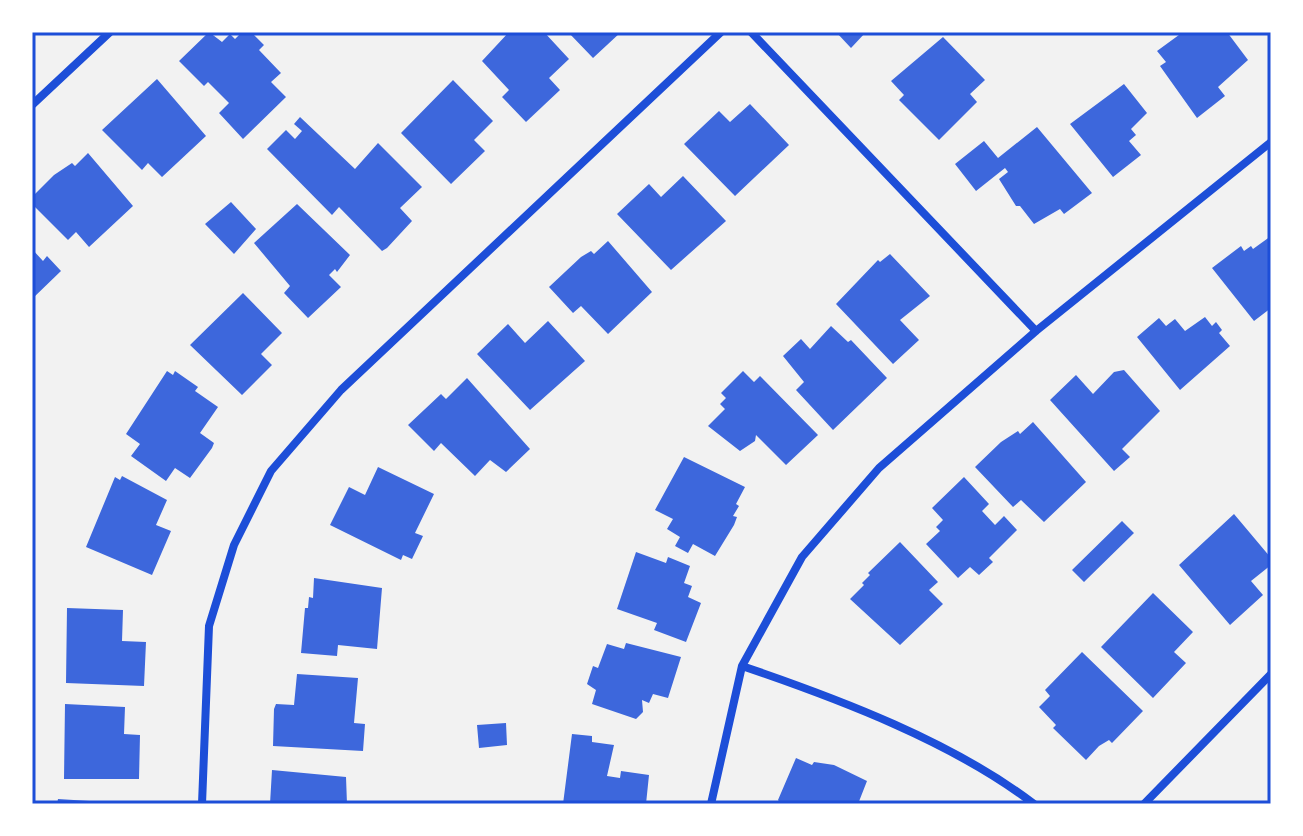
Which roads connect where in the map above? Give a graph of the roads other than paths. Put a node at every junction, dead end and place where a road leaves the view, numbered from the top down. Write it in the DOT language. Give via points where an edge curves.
graph roads {
  1 [pos="110,32"];
  2 [pos="721,32"];
  3 [pos="751,32"];
  4 [pos="32,105"];
  5 [pos="1271,142"];
  6 [pos="1036,331"];
  7 [pos="742,666"];
  8 [pos="1271,674"];
  9 [pos="202,804"];
  10 [pos="711,804"];
  11 [pos="1034,804"];
  12 [pos="1144,804"];
  1 -- 4 [label="street"];
  2 -- 9 [label="street" via="341,390 271,471 234,545 209,626"];
  3 -- 6 [label="street"];
  5 -- 6 [label="street"];
  6 -- 7 [label="street" via="879,468 802,557"];
  7 -- 10 [label="street"];
  7 -- 11 [label="street" via="848,702 1006,783"];
  8 -- 12 [label="street"];
}
